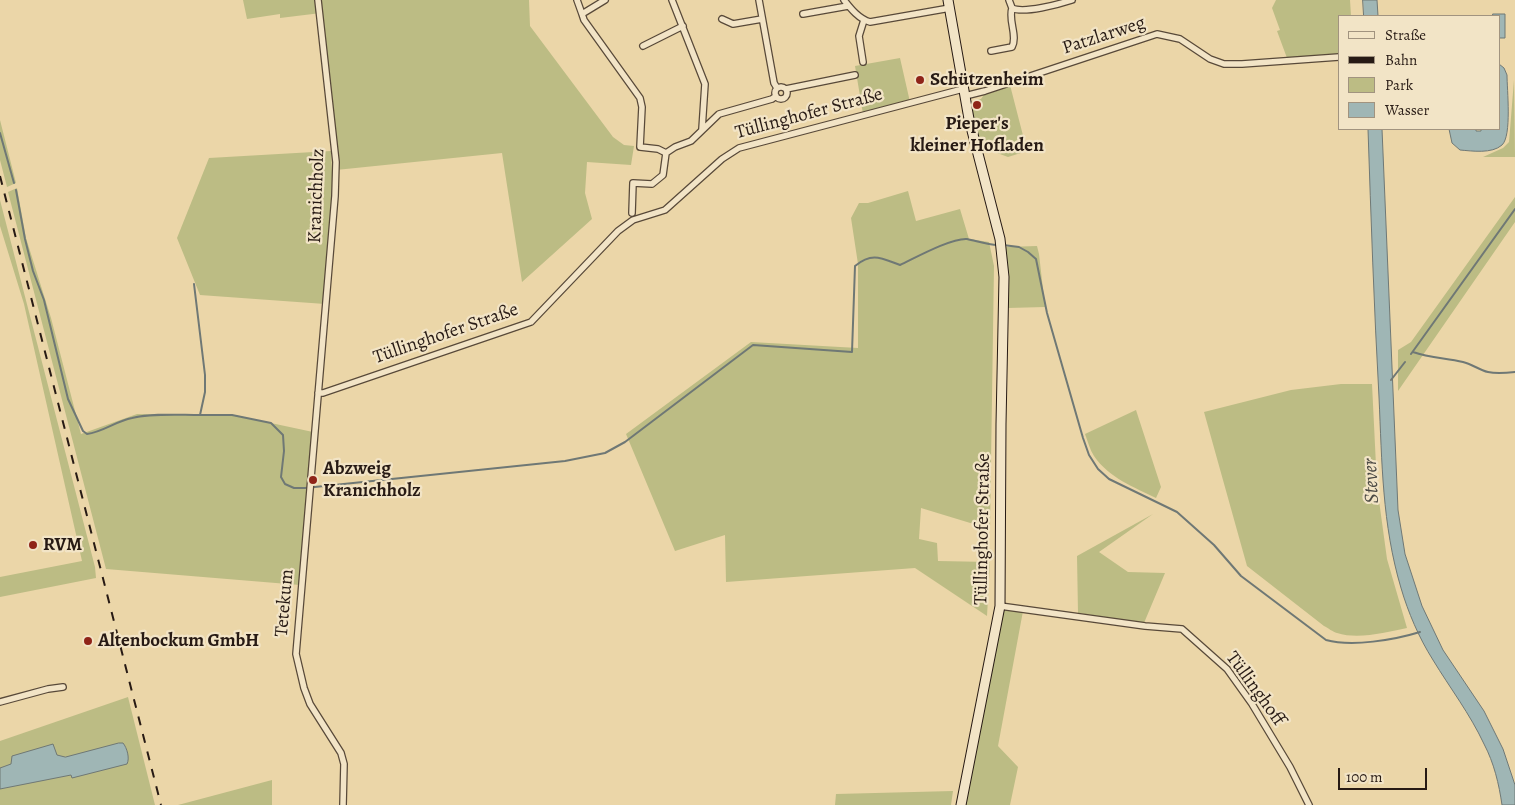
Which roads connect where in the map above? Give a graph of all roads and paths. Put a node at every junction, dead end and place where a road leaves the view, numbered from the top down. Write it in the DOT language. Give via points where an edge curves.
graph roads {
  1 [pos="318,0"];
  2 [pos="577,0"];
  3 [pos="605,0"];
  4 [pos="672,0"];
  5 [pos="758,0"];
  6 [pos="844,0"];
  7 [pos="1009,0"];
  8 [pos="1072,0"];
  9 [pos="949,4"];
  10 [pos="848,6"];
  11 [pos="1012,8"];
  12 [pos="582,14"];
  13 [pos="803,14"];
  14 [pos="722,19"];
  15 [pos="762,19"];
  16 [pos="864,20"];
  17 [pos="683,26"];
  18 [pos="643,46"];
  19 [pos="992,51"];
  20 [pos="1338,56"];
  21 [pos="863,62"];
  22 [pos="855,75"];
  23 [pos="777,88"];
  24 [pos="786,89"];
  25 [pos="964,93"];
  26 [pos="776,96"];
  27 [pos="704,109"];
  28 [pos="719,114"];
  29 [pos="702,129"];
  30 [pos="666,153"];
  31 [pos="632,213"];
  32 [pos="318,393"];
  33 [pos="1000,606"];
  34 [pos="63,687"];
  35 [pos="0,702"];
  36 [pos="343,805"];
  37 [pos="961,805"];
  38 [pos="1309,805"];
  1 -- 32 [label="street, Kranichholz" via="336,162"];
  2 -- 12 [label="street"];
  3 -- 12 [label="street"];
  4 -- 17 [label="street"];
  5 -- 15 [label="street"];
  6 -- 10 [label="street"];
  7 -- 11 [label="street"];
  8 -- 11 [label="street" via="1020,10"];
  9 -- 16 [label="street" via="877,22"];
  9 -- 25 [label="main road"];
  10 -- 13 [label="street"];
  10 -- 16 [label="street"];
  11 -- 19 [label="street" via="1012,48"];
  12 -- 30 [label="street" via="640,98 640,147"];
  14 -- 15 [label="street" via="733,24"];
  15 -- 23 [label="street"];
  16 -- 21 [label="street" via="859,36"];
  17 -- 18 [label="street"];
  17 -- 27 [label="street" via="705,84"];
  20 -- 25 [label="street, Patzlarweg" via="1224,64 1180,39 1157,34 997,87"];
  22 -- 24 [label="street"];
  23 -- 24 [label="street"];
  23 -- 26 [label="street"];
  24 -- 26 [label="street" via="785,98"];
  25 -- 32 [label="street, Tüllinghofer Straße" via="739,148 665,210 633,220 618,231 531,322"];
  25 -- 33 [label="main road, Tüllinghofer Straße" via="1000,239 1004,277"];
  26 -- 28 [label="street"];
  27 -- 28 [label="street"];
  27 -- 29 [label="street"];
  28 -- 29 [label="street"];
  29 -- 30 [label="street" via="691,141"];
  30 -- 31 [label="street" via="663,175 652,184 634,183"];
  32 -- 36 [label="street, Tetekum" via="296,654 310,704 344,764"];
  33 -- 37 [label="main road, Tüllinghofer Straße"];
  33 -- 38 [label="street, Tüllinghoff" via="1182,629 1227,669 1290,767"];
  34 -- 35 [label="street"];
}
